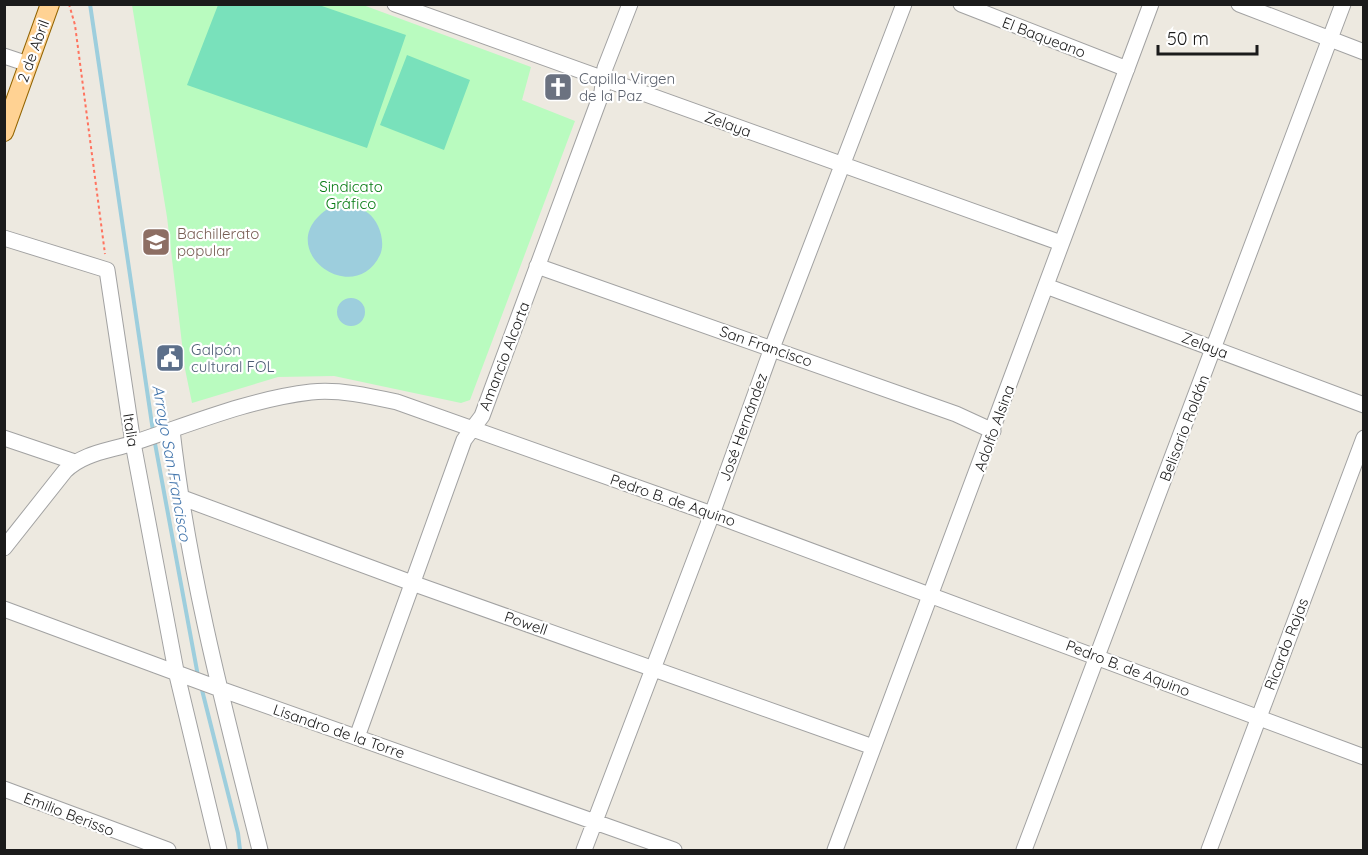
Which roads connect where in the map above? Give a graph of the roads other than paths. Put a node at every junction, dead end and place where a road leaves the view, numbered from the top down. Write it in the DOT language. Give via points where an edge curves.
graph roads {
  1 [pos="50,4"];
  2 [pos="395,4"];
  3 [pos="630,4"];
  4 [pos="904,4"];
  5 [pos="961,4"];
  6 [pos="1151,4"];
  7 [pos="1239,4"];
  8 [pos="1343,4"];
  9 [pos="1330,39"];
  10 [pos="1364,52"];
  11 [pos="4,56"];
  12 [pos="28,64"];
  13 [pos="1127,69"];
  14 [pos="604,79"];
  15 [pos="4,132"];
  16 [pos="842,165"];
  17 [pos="4,238"];
  18 [pos="1061,243"];
  19 [pos="537,266"];
  20 [pos="1046,286"];
  21 [pos="772,348"];
  22 [pos="1213,349"];
  23 [pos="1364,405"];
  24 [pos="471,429"];
  25 [pos="993,431"];
  26 [pos="167,432"];
  27 [pos="4,438"];
  28 [pos="1364,438"];
  29 [pos="137,442"];
  30 [pos="75,462"];
  31 [pos="180,497"];
  32 [pos="712,514"];
  33 [pos="4,548"];
  34 [pos="412,583"];
  35 [pos="932,594"];
  36 [pos="4,609"];
  37 [pos="1097,656"];
  38 [pos="654,668"];
  39 [pos="181,673"];
  40 [pos="214,686"];
  41 [pos="1258,718"];
  42 [pos="357,737"];
  43 [pos="873,747"];
  44 [pos="1364,757"];
  45 [pos="4,789"];
  46 [pos="594,821"];
  47 [pos="168,850"];
  48 [pos="219,850"];
  49 [pos="260,850"];
  50 [pos="584,850"];
  51 [pos="674,850"];
  52 [pos="835,850"];
  53 [pos="1024,850"];
  54 [pos="1209,850"];
  1 -- 12 [label="main road, 2 de Abril"];
  2 -- 14 [label="street, Zelaya"];
  3 -- 14 [label="street, Amancio Alcorta"];
  4 -- 16 [label="street, José Hernández"];
  5 -- 13 [label="street, El Baqueano"];
  6 -- 13 [label="street, Adolfo Alsina"];
  7 -- 9 [label="street"];
  8 -- 9 [label="street, Belisario Roldán"];
  9 -- 10 [label="street"];
  9 -- 22 [label="street, Belisario Roldán"];
  11 -- 12 [label="street"];
  12 -- 15 [label="main road, 2 de Abril"];
  13 -- 18 [label="street, Adolfo Alsina"];
  14 -- 16 [label="street, Zelaya"];
  14 -- 19 [label="street, Amancio Alcorta"];
  16 -- 18 [label="street, Zelaya"];
  16 -- 21 [label="street, José Hernández"];
  17 -- 29 [label="street, Italia" via="107,270"];
  18 -- 20 [label="street, Adolfo Alsina"];
  19 -- 21 [label="street, San Francisco"];
  19 -- 24 [label="street, Amancio Alcorta" via="482,416"];
  20 -- 22 [label="street, Zelaya"];
  20 -- 25 [label="street, Adolfo Alsina"];
  21 -- 25 [label="street, San Francisco"];
  21 -- 32 [label="street, José Hernández"];
  22 -- 23 [label="street, Zelaya"];
  22 -- 37 [label="street, Belisario Roldán"];
  24 -- 26 [label="street, Pedro B. de Aquino" via="389,400 313,392 242,407"];
  24 -- 32 [label="street, Pedro B. de Aquino"];
  24 -- 34 [label="street, Amancio Alcorta"];
  25 -- 35 [label="street, Adolfo Alsina"];
  26 -- 29 [label="street, Pedro B. de Aquino"];
  26 -- 31 [label="street"];
  27 -- 30 [label="street"];
  28 -- 41 [label="street, Ricardo Rojas"];
  29 -- 30 [label="street, Pedro B. de Aquino"];
  29 -- 39 [label="street, Italia"];
  30 -- 33 [label="street"];
  31 -- 34 [label="street, Powell"];
  31 -- 40 [label="street"];
  32 -- 35 [label="street, Pedro B. de Aquino"];
  32 -- 38 [label="street, José Hernández"];
  34 -- 38 [label="street, Powell"];
  34 -- 42 [label="street, Amancio Alcorta"];
  35 -- 37 [label="street, Pedro B. de Aquino"];
  35 -- 43 [label="street, Adolfo Alsina"];
  36 -- 39 [label="street, Lisandro de la Torre"];
  37 -- 41 [label="street, Pedro B. de Aquino"];
  37 -- 53 [label="street, Belisario Roldán"];
  38 -- 43 [label="street, Powell"];
  38 -- 46 [label="street, José Hernández"];
  39 -- 40 [label="street, Lisandro de la Torre"];
  39 -- 48 [label="street, Italia"];
  40 -- 42 [label="street, Lisandro de la Torre"];
  40 -- 49 [label="street"];
  41 -- 44 [label="street, Pedro B. de Aquino"];
  41 -- 54 [label="street, Ricardo Rojas"];
  42 -- 46 [label="street, Lisandro de la Torre"];
  43 -- 52 [label="street, Adolfo Alsina"];
  45 -- 47 [label="street, Emilio Berisso"];
  46 -- 50 [label="street, José Hernández"];
  46 -- 51 [label="street, Lisandro de la Torre"];
}
